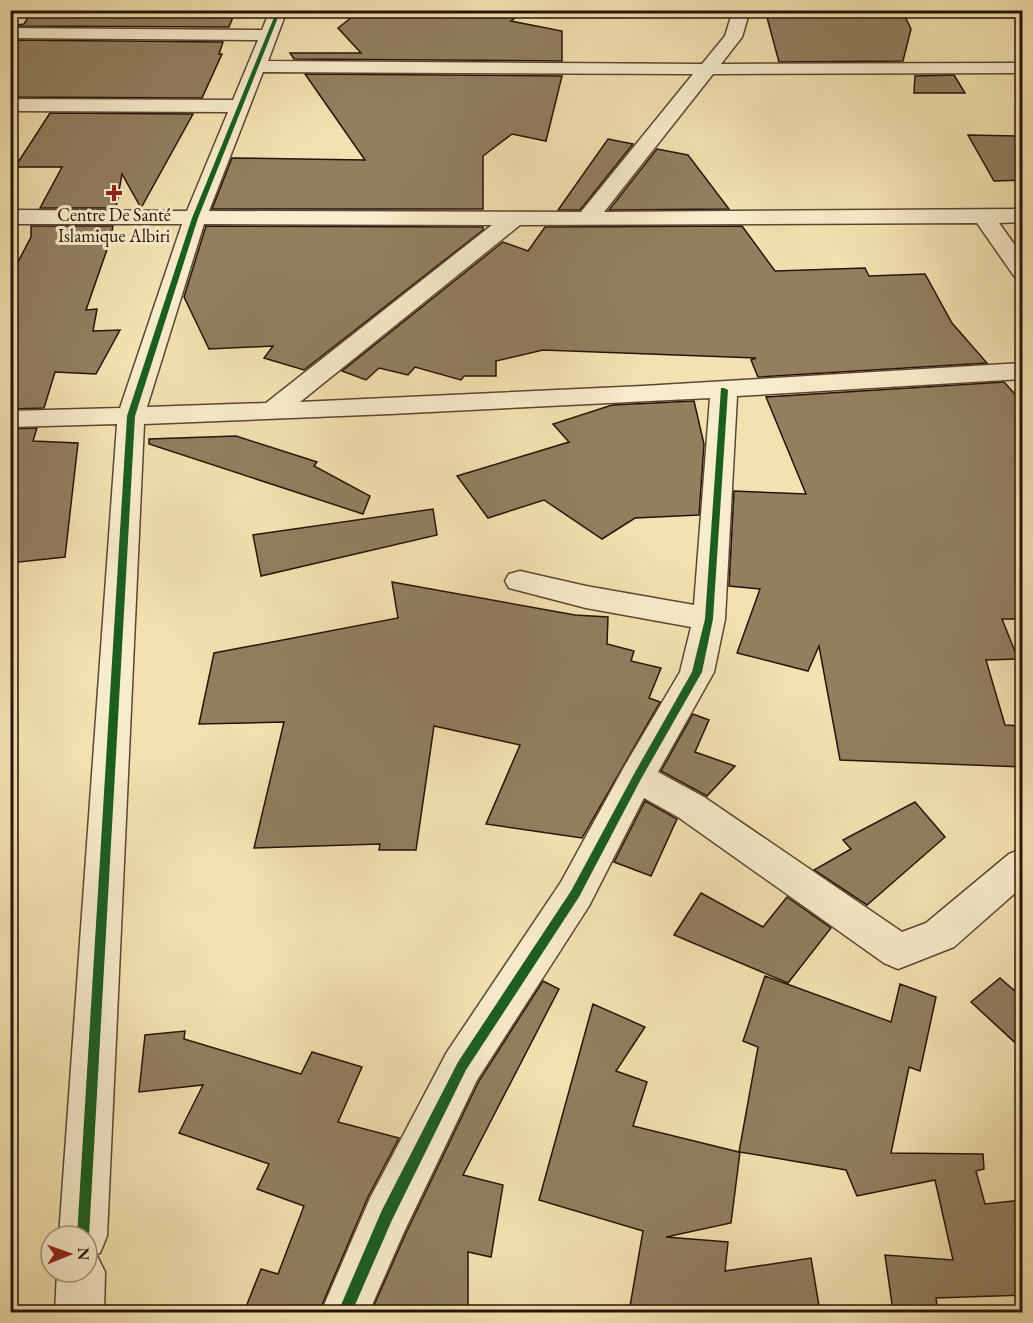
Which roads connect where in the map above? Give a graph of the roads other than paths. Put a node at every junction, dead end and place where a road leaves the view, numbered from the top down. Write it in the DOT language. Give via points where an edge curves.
graph roads {
  1 [pos="742,10"];
  2 [pos="274,23"];
  3 [pos="10,33"];
  4 [pos="256,66"];
  5 [pos="710,67"];
  6 [pos="1023,68"];
  7 [pos="10,105"];
  8 [pos="240,106"];
  9 [pos="983,216"];
  10 [pos="1023,216"];
  11 [pos="10,217"];
  12 [pos="195,218"];
  13 [pos="514,219"];
  14 [pos="587,219"];
  15 [pos="1023,271"];
  16 [pos="1023,371"];
  17 [pos="724,390"];
  18 [pos="274,410"];
  19 [pos="131,416"];
  20 [pos="10,419"];
  21 [pos="520,581"];
  22 [pos="709,619"];
  23 [pos="637,777"];
  24 [pos="1023,865"];
  25 [pos="84,1224"];
  26 [pos="80,1284"];
  27 [pos="79,1312"];
  28 [pos="345,1312"];
  1 -- 5 [label="street" via="733,37"];
  2 -- 3 [label="street"];
  2 -- 4 [label="street"];
  4 -- 5 [label="street" via="623,70"];
  4 -- 8 [label="street"];
  5 -- 6 [label="street"];
  5 -- 14 [label="street"];
  7 -- 8 [label="street"];
  8 -- 12 [label="street"];
  9 -- 10 [label="street"];
  9 -- 14 [label="street"];
  9 -- 15 [label="street"];
  11 -- 12 [label="street"];
  12 -- 13 [label="street"];
  12 -- 19 [label="street"];
  13 -- 14 [label="street"];
  13 -- 18 [label="street"];
  16 -- 17 [label="street"];
  17 -- 18 [label="street"];
  17 -- 22 [label="street"];
  18 -- 19 [label="street"];
  19 -- 20 [label="street"];
  19 -- 25 [label="street"];
  21 -- 22 [label="street"];
  22 -- 23 [label="street" via="697,672"];
  23 -- 24 [label="street" via="691,807 898,951 940,934"];
  23 -- 28 [label="street" via="575,894 462,1066 387,1215"];
  26 -- 27 [label="street"];
}
